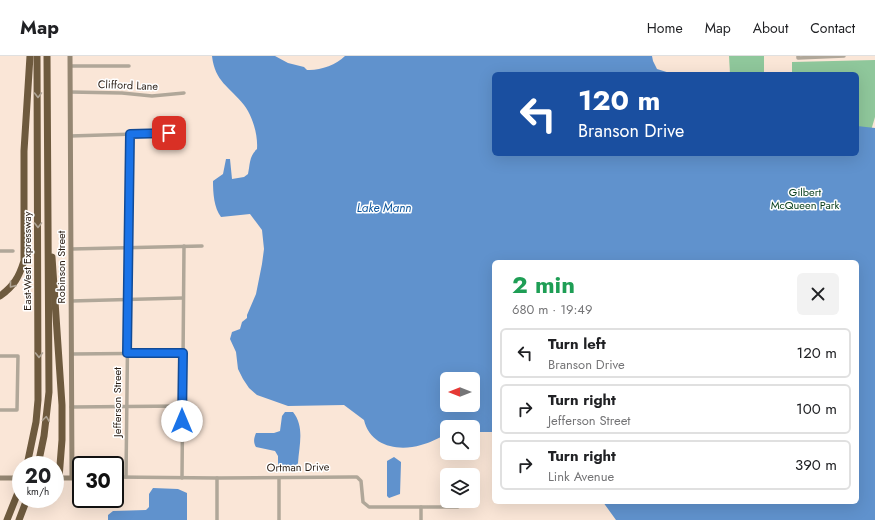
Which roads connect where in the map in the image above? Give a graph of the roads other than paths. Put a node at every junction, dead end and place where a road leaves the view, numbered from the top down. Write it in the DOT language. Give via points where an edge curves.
graph roads {
  1 [pos="30,56"];
  2 [pos="37,56"];
  3 [pos="47,56"];
  4 [pos="70,56"];
  5 [pos="844,56"];
  6 [pos="798,57"];
  7 [pos="70,66"];
  8 [pos="129,66"];
  9 [pos="70,92"];
  10 [pos="184,93"];
  11 [pos="47,130"];
  12 [pos="169,133"];
  13 [pos="130,134"];
  14 [pos="70,136"];
  15 [pos="184,246"];
  16 [pos="202,246"];
  17 [pos="128,248"];
  18 [pos="71,249"];
  19 [pos="0,251"];
  20 [pos="13,251"];
  21 [pos="0,296"];
  22 [pos="183,298"];
  23 [pos="127,300"];
  24 [pos="71,301"];
  25 [pos="127,353"];
  26 [pos="183,353"];
  27 [pos="71,354"];
  28 [pos="0,356"];
  29 [pos="182,406"];
  30 [pos="71,407"];
  31 [pos="126,407"];
  32 [pos="0,410"];
  33 [pos="29,456"];
  34 [pos="40,456"];
  35 [pos="60,456"];
  36 [pos="126,477"];
  37 [pos="0,478"];
  38 [pos="12,478"];
  39 [pos="64,478"];
  40 [pos="72,478"];
  41 [pos="182,478"];
  42 [pos="217,478"];
  43 [pos="279,478"];
  44 [pos="12,506"];
  45 [pos="421,507"];
  46 [pos="440,507"];
  47 [pos="24,508"];
  48 [pos="6,520"];
  49 [pos="19,520"];
  50 [pos="217,520"];
  51 [pos="279,520"];
  52 [pos="421,520"];
  1 -- 21 [label="highway, one-way" via="24,151 24,261 20,275 9,290"];
  2 -- 33 [label="highway, East-West Expressway, one-way" via="38,400"];
  3 -- 11 [label="highway, East-West Expressway"];
  4 -- 7 [label="street, Robinson Street"];
  5 -- 6 [label="street"];
  7 -- 8 [label="street, Clifford Lane"];
  7 -- 9 [label="street, Robinson Street"];
  9 -- 10 [label="street, Clifford Lane" via="152,96"];
  9 -- 14 [label="street, Robinson Street"];
  34 -- 11 [label="highway, East-West Expressway, one-way" via="49,392"];
  11 -- 35 [label="highway" via="62,405"];
  12 -- 13 [label="street"];
  13 -- 14 [label="street"];
  13 -- 17 [label="street, Jefferson Street"];
  14 -- 18 [label="street, Robinson Street"];
  15 -- 16 [label="street"];
  15 -- 17 [label="street"];
  15 -- 22 [label="street"];
  17 -- 18 [label="street"];
  17 -- 23 [label="street, Jefferson Street"];
  18 -- 24 [label="street, Robinson Street"];
  19 -- 20 [label="street"];
  22 -- 23 [label="street"];
  22 -- 26 [label="street"];
  23 -- 24 [label="street"];
  23 -- 25 [label="street, Jefferson Street"];
  24 -- 27 [label="street, Robinson Street"];
  25 -- 26 [label="street"];
  25 -- 27 [label="street"];
  25 -- 31 [label="street, Jefferson Street"];
  26 -- 29 [label="street"];
  27 -- 30 [label="street, Robinson Street"];
  28 -- 32 [label="street" via="18,356 17,410"];
  29 -- 31 [label="street"];
  29 -- 41 [label="street"];
  30 -- 31 [label="street"];
  30 -- 40 [label="street, Robinson Street"];
  31 -- 36 [label="street, Jefferson Street"];
  36 -- 41 [label="street, Ortman Drive"];
  37 -- 38 [label="street"];
  39 -- 40 [label="street"];
  41 -- 42 [label="street, Ortman Drive"];
  42 -- 43 [label="street, Ortman Drive"];
  42 -- 50 [label="street"];
  43 -- 45 [label="street, Ortman Drive" via="357,478 361,481 362,498 369,507"];
  43 -- 51 [label="street"];
  44 -- 48 [label="highway"];
  45 -- 46 [label="street, Ortman Drive"];
  45 -- 52 [label="street"];
  47 -- 49 [label="highway"];
}
